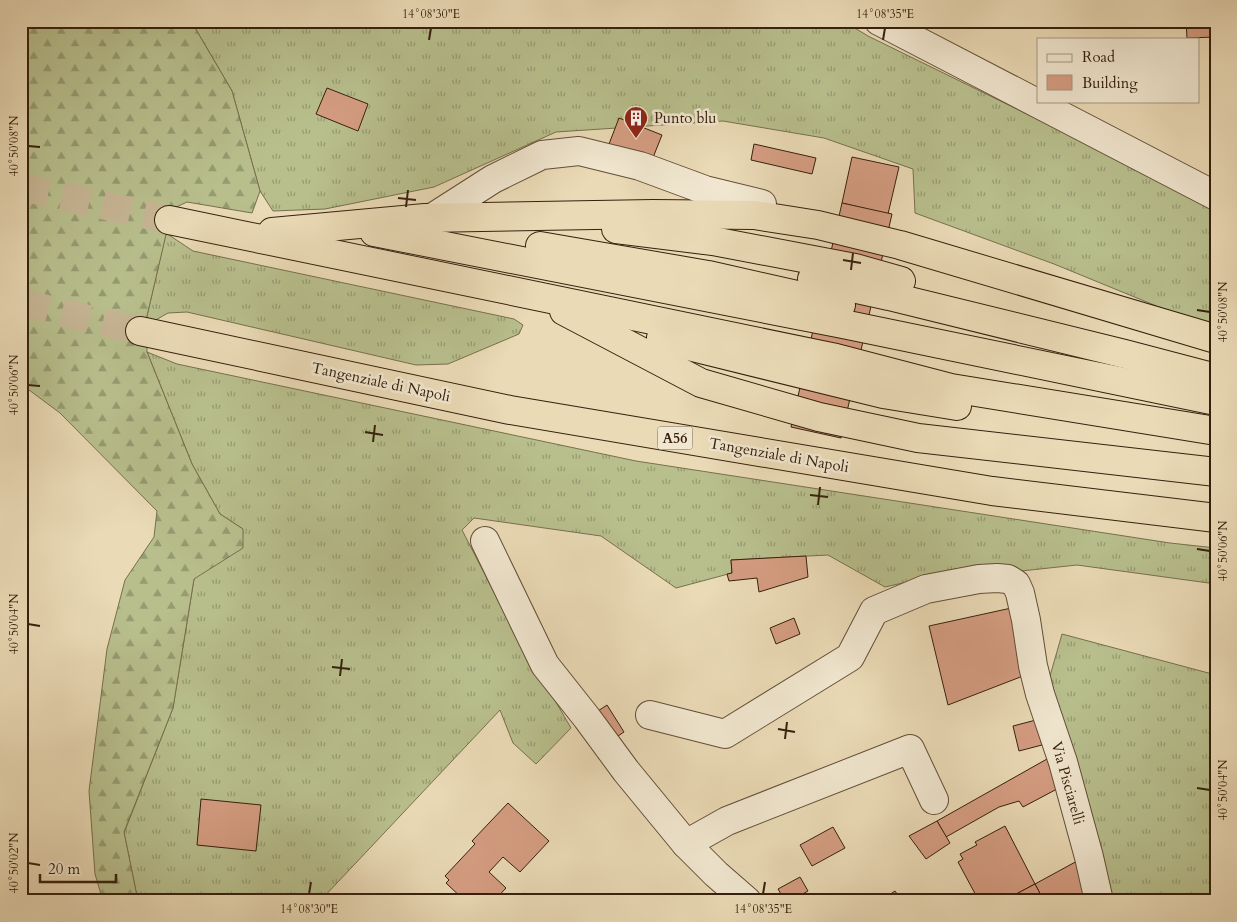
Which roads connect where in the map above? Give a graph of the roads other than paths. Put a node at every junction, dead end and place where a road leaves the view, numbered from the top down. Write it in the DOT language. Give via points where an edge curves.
graph roads {
  1 [pos="879,21"];
  2 [pos="1216,196"];
  3 [pos="762,204"];
  4 [pos="653,214"];
  5 [pos="587,215"];
  6 [pos="514,217"];
  7 [pos="443,218"];
  8 [pos="169,220"];
  9 [pos="393,221"];
  10 [pos="344,226"];
  11 [pos="297,230"];
  12 [pos="244,235"];
  13 [pos="540,298"];
  14 [pos="1170,324"];
  15 [pos="140,331"];
  16 [pos="1216,339"];
  17 [pos="629,345"];
  18 [pos="1216,352"];
  19 [pos="1216,367"];
  20 [pos="1216,378"];
  21 [pos="1216,389"];
  22 [pos="1216,402"];
  23 [pos="1216,416"];
  24 [pos="1216,431"];
  25 [pos="1216,447"];
  26 [pos="1216,462"];
  27 [pos="1216,472"];
  28 [pos="1216,518"];
  29 [pos="485,541"];
  30 [pos="650,715"];
  31 [pos="934,800"];
  32 [pos="686,844"];
  33 [pos="747,901"];
  34 [pos="1099,901"];
  1 -- 2 [label="street"];
  3 -- 4 [label="highway"];
  3 -- 7 [label="street" via="705,190 640,166 579,151 542,155 493,179"];
  3 -- 14 [label="highway" via="817,207 928,234 1070,281"];
  4 -- 5 [label="highway"];
  4 -- 14 [label="highway" via="754,215 818,226 900,245"];
  5 -- 6 [label="highway"];
  5 -- 18 [label="highway" via="720,227 859,252"];
  6 -- 7 [label="highway"];
  6 -- 19 [label="highway" via="713,241 855,268"];
  7 -- 9 [label="highway"];
  7 -- 20 [label="highway" via="726,262 851,287"];
  8 -- 12 [label="highway"];
  9 -- 10 [label="highway"];
  9 -- 21 [label="highway" via="708,275"];
  10 -- 11 [label="highway"];
  10 -- 22 [label="highway" via="843,324"];
  11 -- 12 [label="highway"];
  11 -- 23 [label="highway" via="712,313 972,374"];
  12 -- 13 [label="highway"];
  13 -- 17 [label="highway"];
  13 -- 24 [label="highway" via="836,358 951,388"];
  13 -- 25 [label="highway" via="676,343 883,394"];
  14 -- 16 [label="highway"];
  15 -- 28 [label="highway, Tangenziale di Napoli / A56" via="510,410 992,491"];
  17 -- 26 [label="highway" via="824,400"];
  17 -- 27 [label="highway" via="701,383 819,417 918,438"];
  29 -- 32 [label="street" via="545,665"];
  30 -- 34 [label="street, Via Pisciarelli" via="725,734 850,656 874,611 926,589 979,579 1008,579 1020,592 1040,694 1063,762"];
  31 -- 32 [label="street" via="910,749 726,821"];
  32 -- 33 [label="street"];
}
